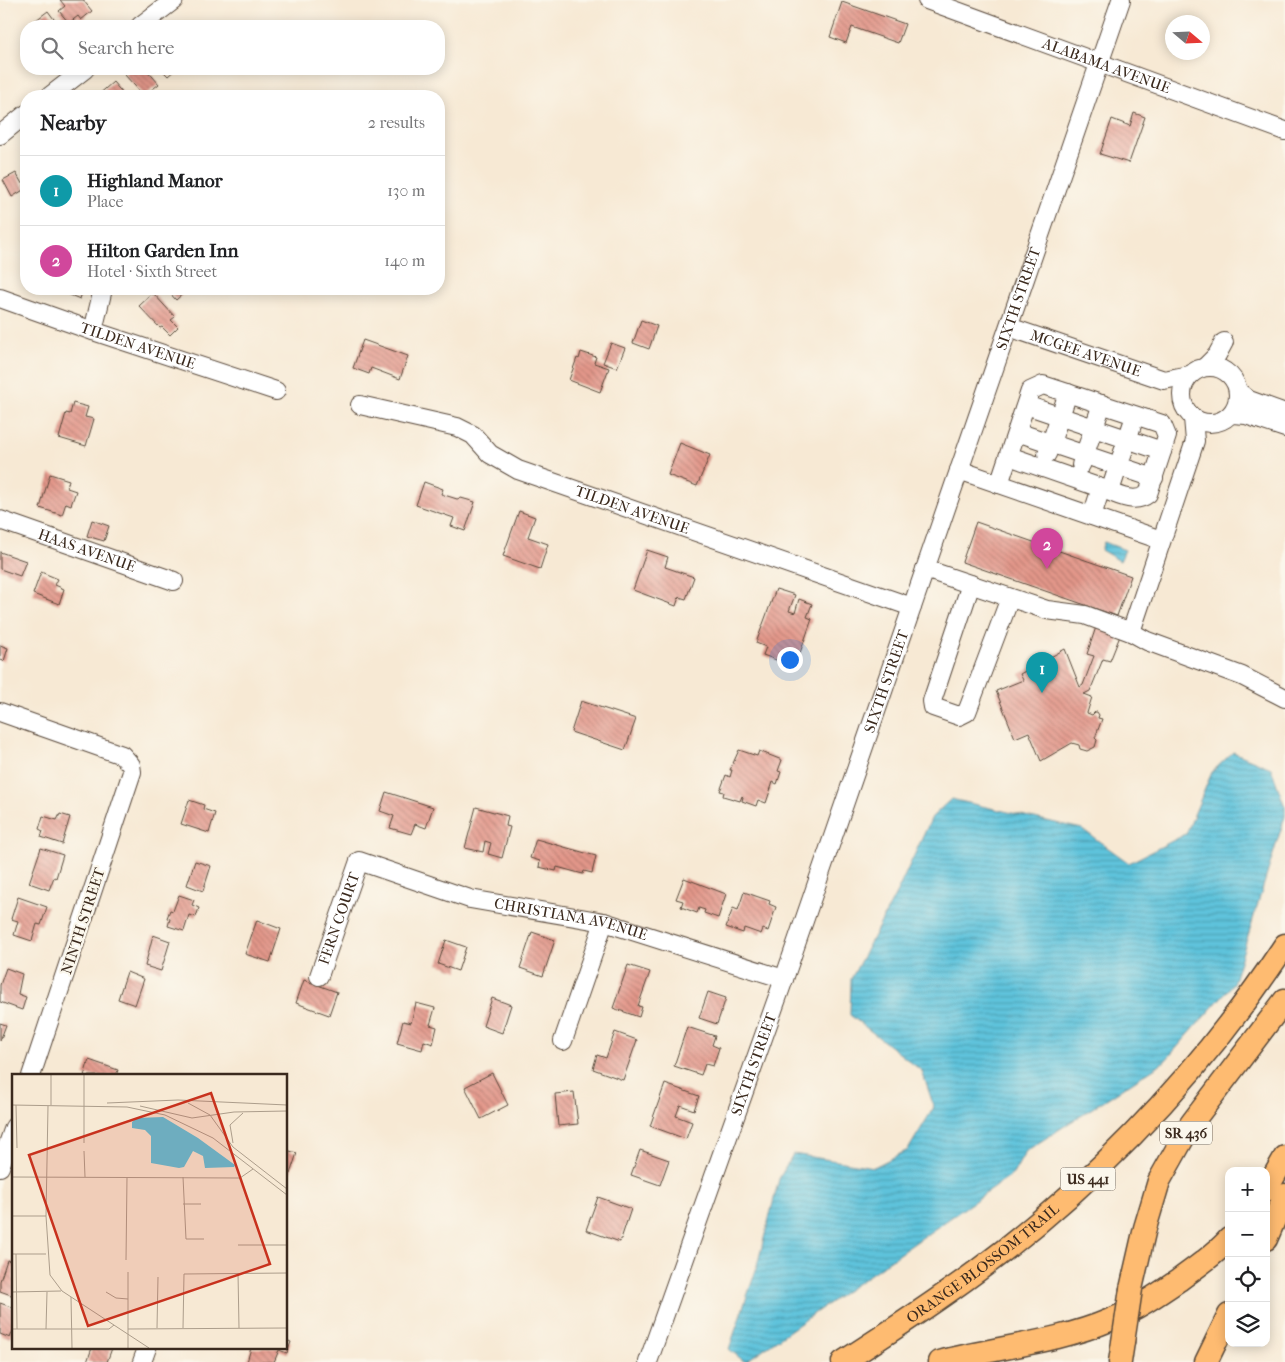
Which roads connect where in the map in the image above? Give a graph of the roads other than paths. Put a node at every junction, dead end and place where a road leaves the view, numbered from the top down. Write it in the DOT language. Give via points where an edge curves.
graph roads {
  1 [pos="174,0"];
  2 [pos="927,0"];
  3 [pos="1121,0"];
  4 [pos="148,20"];
  5 [pos="1101,63"];
  6 [pos="77,75"];
  7 [pos="58,90"];
  8 [pos="20,119"];
  9 [pos="1285,131"];
  10 [pos="0,135"];
  11 [pos="102,295"];
  12 [pos="0,298"];
  13 [pos="1008,327"];
  14 [pos="93,330"];
  15 [pos="1206,366"];
  16 [pos="1189,375"];
  17 [pos="1231,375"];
  18 [pos="1164,380"];
  19 [pos="276,391"];
  20 [pos="1239,392"];
  21 [pos="1068,393"];
  22 [pos="1182,402"];
  23 [pos="1102,404"];
  24 [pos="360,405"];
  25 [pos="1026,405"];
  26 [pos="1285,413"];
  27 [pos="1232,414"];
  28 [pos="1060,416"];
  29 [pos="1135,416"];
  30 [pos="1192,418"];
  31 [pos="1210,424"];
  32 [pos="1094,428"];
  33 [pos="1285,428"];
  34 [pos="1016,432"];
  35 [pos="1127,439"];
  36 [pos="1194,441"];
  37 [pos="1050,444"];
  38 [pos="1162,451"];
  39 [pos="1085,455"];
  40 [pos="1009,456"];
  41 [pos="1118,466"];
  42 [pos="1042,468"];
  43 [pos="959,470"];
  44 [pos="1154,478"];
  45 [pos="1076,480"];
  46 [pos="999,484"];
  47 [pos="1106,490"];
  48 [pos="1092,516"];
  49 [pos="0,520"];
  50 [pos="1161,540"];
  51 [pos="926,568"];
  52 [pos="174,581"];
  53 [pos="970,584"];
  54 [pos="1010,598"];
  55 [pos="912,607"];
  56 [pos="1131,632"];
  57 [pos="1285,698"];
  58 [pos="0,712"];
  59 [pos="359,861"];
  60 [pos="604,922"];
  61 [pos="1285,945"];
  62 [pos="319,976"];
  63 [pos="784,979"];
  64 [pos="1285,1000"];
  65 [pos="563,1041"];
  66 [pos="32,1074"];
  67 [pos="9,1130"];
  68 [pos="1285,1157"];
  69 [pos="0,1167"];
  70 [pos="1270,1183"];
  71 [pos="1285,1195"];
  72 [pos="1270,1230"];
  73 [pos="1225,1243"];
  74 [pos="1225,1323"];
  75 [pos="876,1341"];
  76 [pos="146,1350"];
  77 [pos="1121,1352"];
  78 [pos="142,1362"];
  79 [pos="648,1362"];
  80 [pos="843,1362"];
  81 [pos="858,1362"];
  82 [pos="940,1362"];
  83 [pos="1206,1362"];
  1 -- 4 [label="street"];
  2 -- 5 [label="street, ALABAMA AVENUE"];
  3 -- 5 [label="street, SIXTH STREET"];
  5 -- 9 [label="street, ALABAMA AVENUE"];
  5 -- 13 [label="street, SIXTH STREET"];
  6 -- 7 [label="street"];
  8 -- 10 [label="street"];
  11 -- 14 [label="street"];
  12 -- 14 [label="street, TILDEN AVENUE"];
  13 -- 18 [label="street, MCGEE AVENUE"];
  13 -- 43 [label="street, SIXTH STREET"];
  14 -- 19 [label="street, TILDEN AVENUE"];
  15 -- 16 [label="street"];
  15 -- 17 [label="street" via="1215,366"];
  15 -- 17 [label="street" via="1229,344"];
  16 -- 18 [label="street"];
  16 -- 22 [label="street" via="1184,383"];
  17 -- 20 [label="street"];
  18 -- 22 [label="street"];
  20 -- 26 [label="street" via="1249,400"];
  20 -- 27 [label="street"];
  21 -- 23 [label="street"];
  21 -- 25 [label="street" via="1037,386 1030,391"];
  21 -- 28 [label="street"];
  22 -- 30 [label="street"];
  23 -- 29 [label="street"];
  23 -- 32 [label="street"];
  24 -- 55 [label="street, TILDEN AVENUE" via="457,427 473,435 490,454 518,470"];
  25 -- 28 [label="street"];
  25 -- 34 [label="street"];
  27 -- 31 [label="street"];
  27 -- 33 [label="street" via="1246,415"];
  28 -- 32 [label="street"];
  28 -- 37 [label="street"];
  29 -- 35 [label="street"];
  29 -- 38 [label="street" via="1162,424 1167,436"];
  30 -- 31 [label="street"];
  30 -- 36 [label="street"];
  31 -- 36 [label="street"];
  32 -- 35 [label="street"];
  32 -- 39 [label="street"];
  34 -- 37 [label="street"];
  34 -- 40 [label="street"];
  35 -- 38 [label="street"];
  35 -- 41 [label="street"];
  36 -- 50 [label="street"];
  37 -- 39 [label="street"];
  37 -- 42 [label="street"];
  38 -- 44 [label="street"];
  39 -- 41 [label="street"];
  39 -- 45 [label="street"];
  40 -- 42 [label="street"];
  40 -- 46 [label="street"];
  41 -- 44 [label="street"];
  41 -- 47 [label="street"];
  42 -- 45 [label="street"];
  43 -- 46 [label="street"];
  43 -- 51 [label="street, SIXTH STREET"];
  44 -- 47 [label="street" via="1148,494 1142,499 1135,500"];
  45 -- 47 [label="street"];
  46 -- 48 [label="street"];
  47 -- 48 [label="street"];
  48 -- 50 [label="street"];
  49 -- 52 [label="street, HAAS AVENUE"];
  50 -- 56 [label="street"];
  51 -- 53 [label="street"];
  51 -- 55 [label="street, SIXTH STREET"];
  53 -- 54 [label="street"];
  53 -- 54 [label="street" via="932,701 933,707 959,716 967,712"];
  54 -- 56 [label="street" via="1047,610 1085,615"];
  55 -- 63 [label="street, SIXTH STREET"];
  56 -- 57 [label="street" via="1242,676"];
  58 -- 66 [label="street, NINTH STREET" via="122,756 131,765 132,772"];
  59 -- 60 [label="street, CHRISTIANA AVENUE" via="470,899"];
  59 -- 62 [label="street, FERN COURT"];
  60 -- 63 [label="street, CHRISTIANA AVENUE"];
  60 -- 65 [label="street"];
  61 -- 75 [label="main road, ORANGE BLOSSOM TRAIL / US 441" via="1243,1006 1190,1072 1106,1162 1013,1243"];
  63 -- 79 [label="street, SIXTH STREET"];
  64 -- 77 [label="main road, SR 436, bridge" via="1191,1124 1159,1180 1131,1289"];
  67 -- 69 [label="street"];
  68 -- 70 [label="main road"];
  71 -- 72 [label="main road"];
  73 -- 82 [label="main road" via="1204,1262 1158,1294 1110,1321 1066,1336"];
  74 -- 83 [label="main road"];
  75 -- 80 [label="main road, ORANGE BLOSSOM TRAIL / US 441"];
  75 -- 81 [label="main road"];
  76 -- 78 [label="street"];
}
